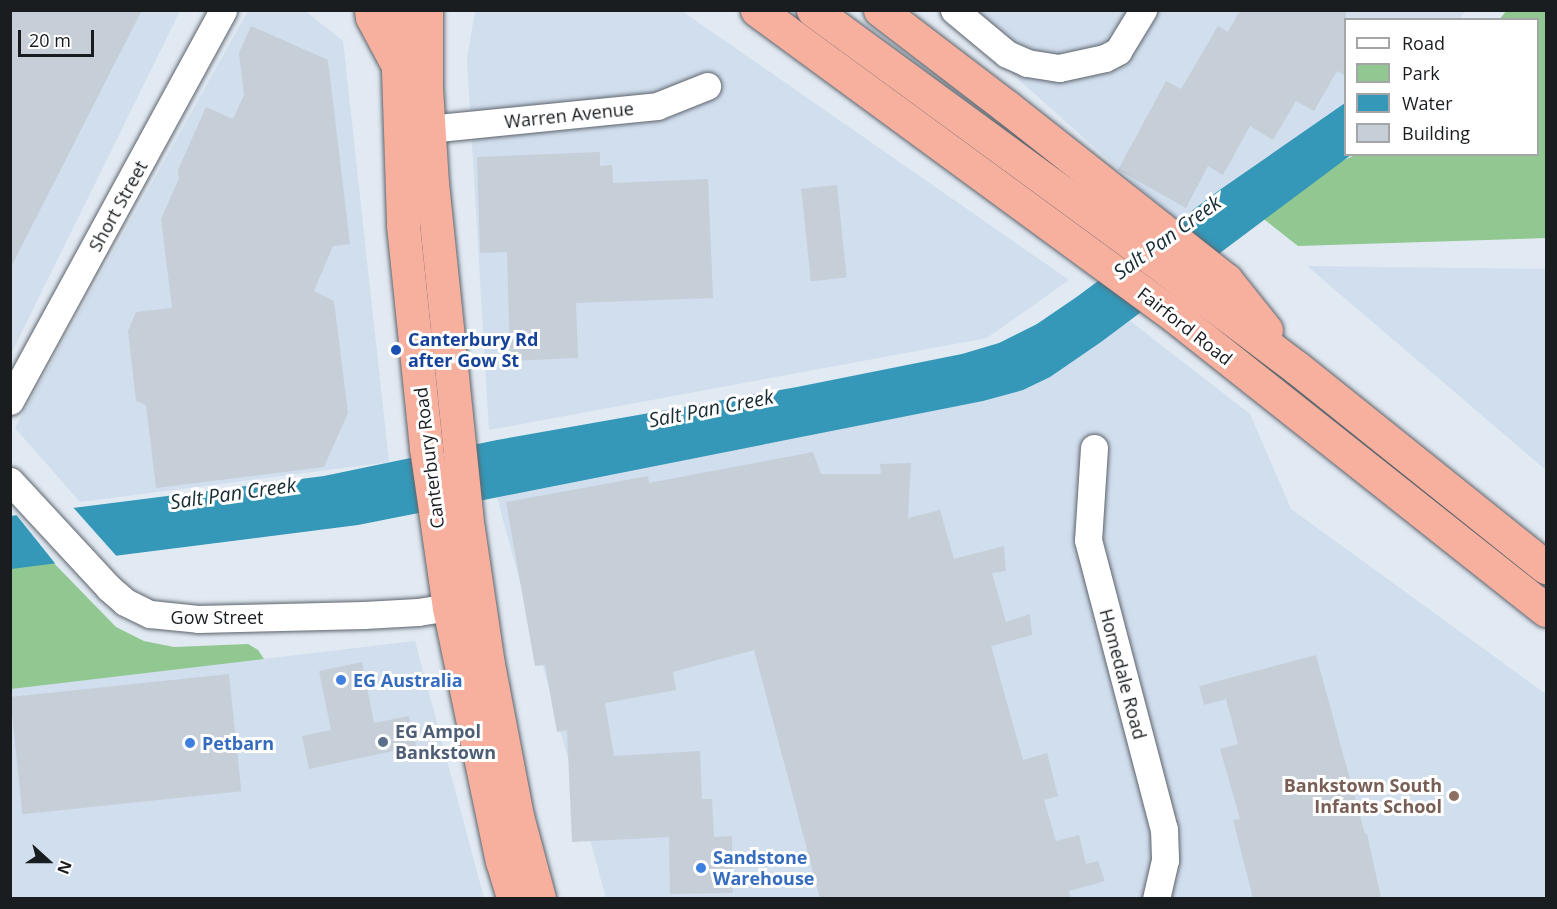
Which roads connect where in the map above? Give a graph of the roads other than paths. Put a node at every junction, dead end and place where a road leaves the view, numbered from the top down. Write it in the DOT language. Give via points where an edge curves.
graph roads {
  1 [pos="223,10"];
  2 [pos="371,10"];
  3 [pos="396,10"];
  4 [pos="426,10"];
  5 [pos="757,10"];
  6 [pos="813,10"];
  7 [pos="880,10"];
  8 [pos="954,10"];
  9 [pos="1143,10"];
  10 [pos="399,68"];
  11 [pos="707,86"];
  12 [pos="428,129"];
  13 [pos="1215,289"];
  14 [pos="10,401"];
  15 [pos="1094,448"];
  16 [pos="10,481"];
  17 [pos="451,515"];
  18 [pos="1546,567"];
  19 [pos="464,605"];
  20 [pos="1546,610"];
  21 [pos="513,898"];
  22 [pos="539,898"];
  23 [pos="1156,898"];
  1 -- 14 [label="street, Short Street"];
  2 -- 10 [label="highway"];
  3 -- 10 [label="highway, Canterbury Road"];
  4 -- 12 [label="highway, Canterbury Road"];
  5 -- 20 [label="highway, Fairford Road" via="1176,317"];
  6 -- 13 [label="highway, Fairford Road" via="988,136"];
  7 -- 13 [label="highway" via="1035,129"];
  8 -- 9 [label="street" via="1008,54 1027,63 1059,68 1105,58 1118,51"];
  10 -- 17 [label="highway, Canterbury Road" via="403,225 426,448"];
  11 -- 12 [label="street, Warren Avenue" via="657,106"];
  12 -- 17 [label="highway, Canterbury Road" via="458,442"];
  13 -- 18 [label="highway, Fairford Road" via="1296,367"];
  15 -- 23 [label="street, Homedale Road" via="1088,540 1164,829 1165,860"];
  16 -- 19 [label="street, Gow Street" via="109,588 136,609 178,619 364,615"];
  17 -- 19 [label="highway, Canterbury Road"];
  19 -- 21 [label="highway, Canterbury Road" via="502,861"];
  19 -- 22 [label="highway, Canterbury Road"];
}
